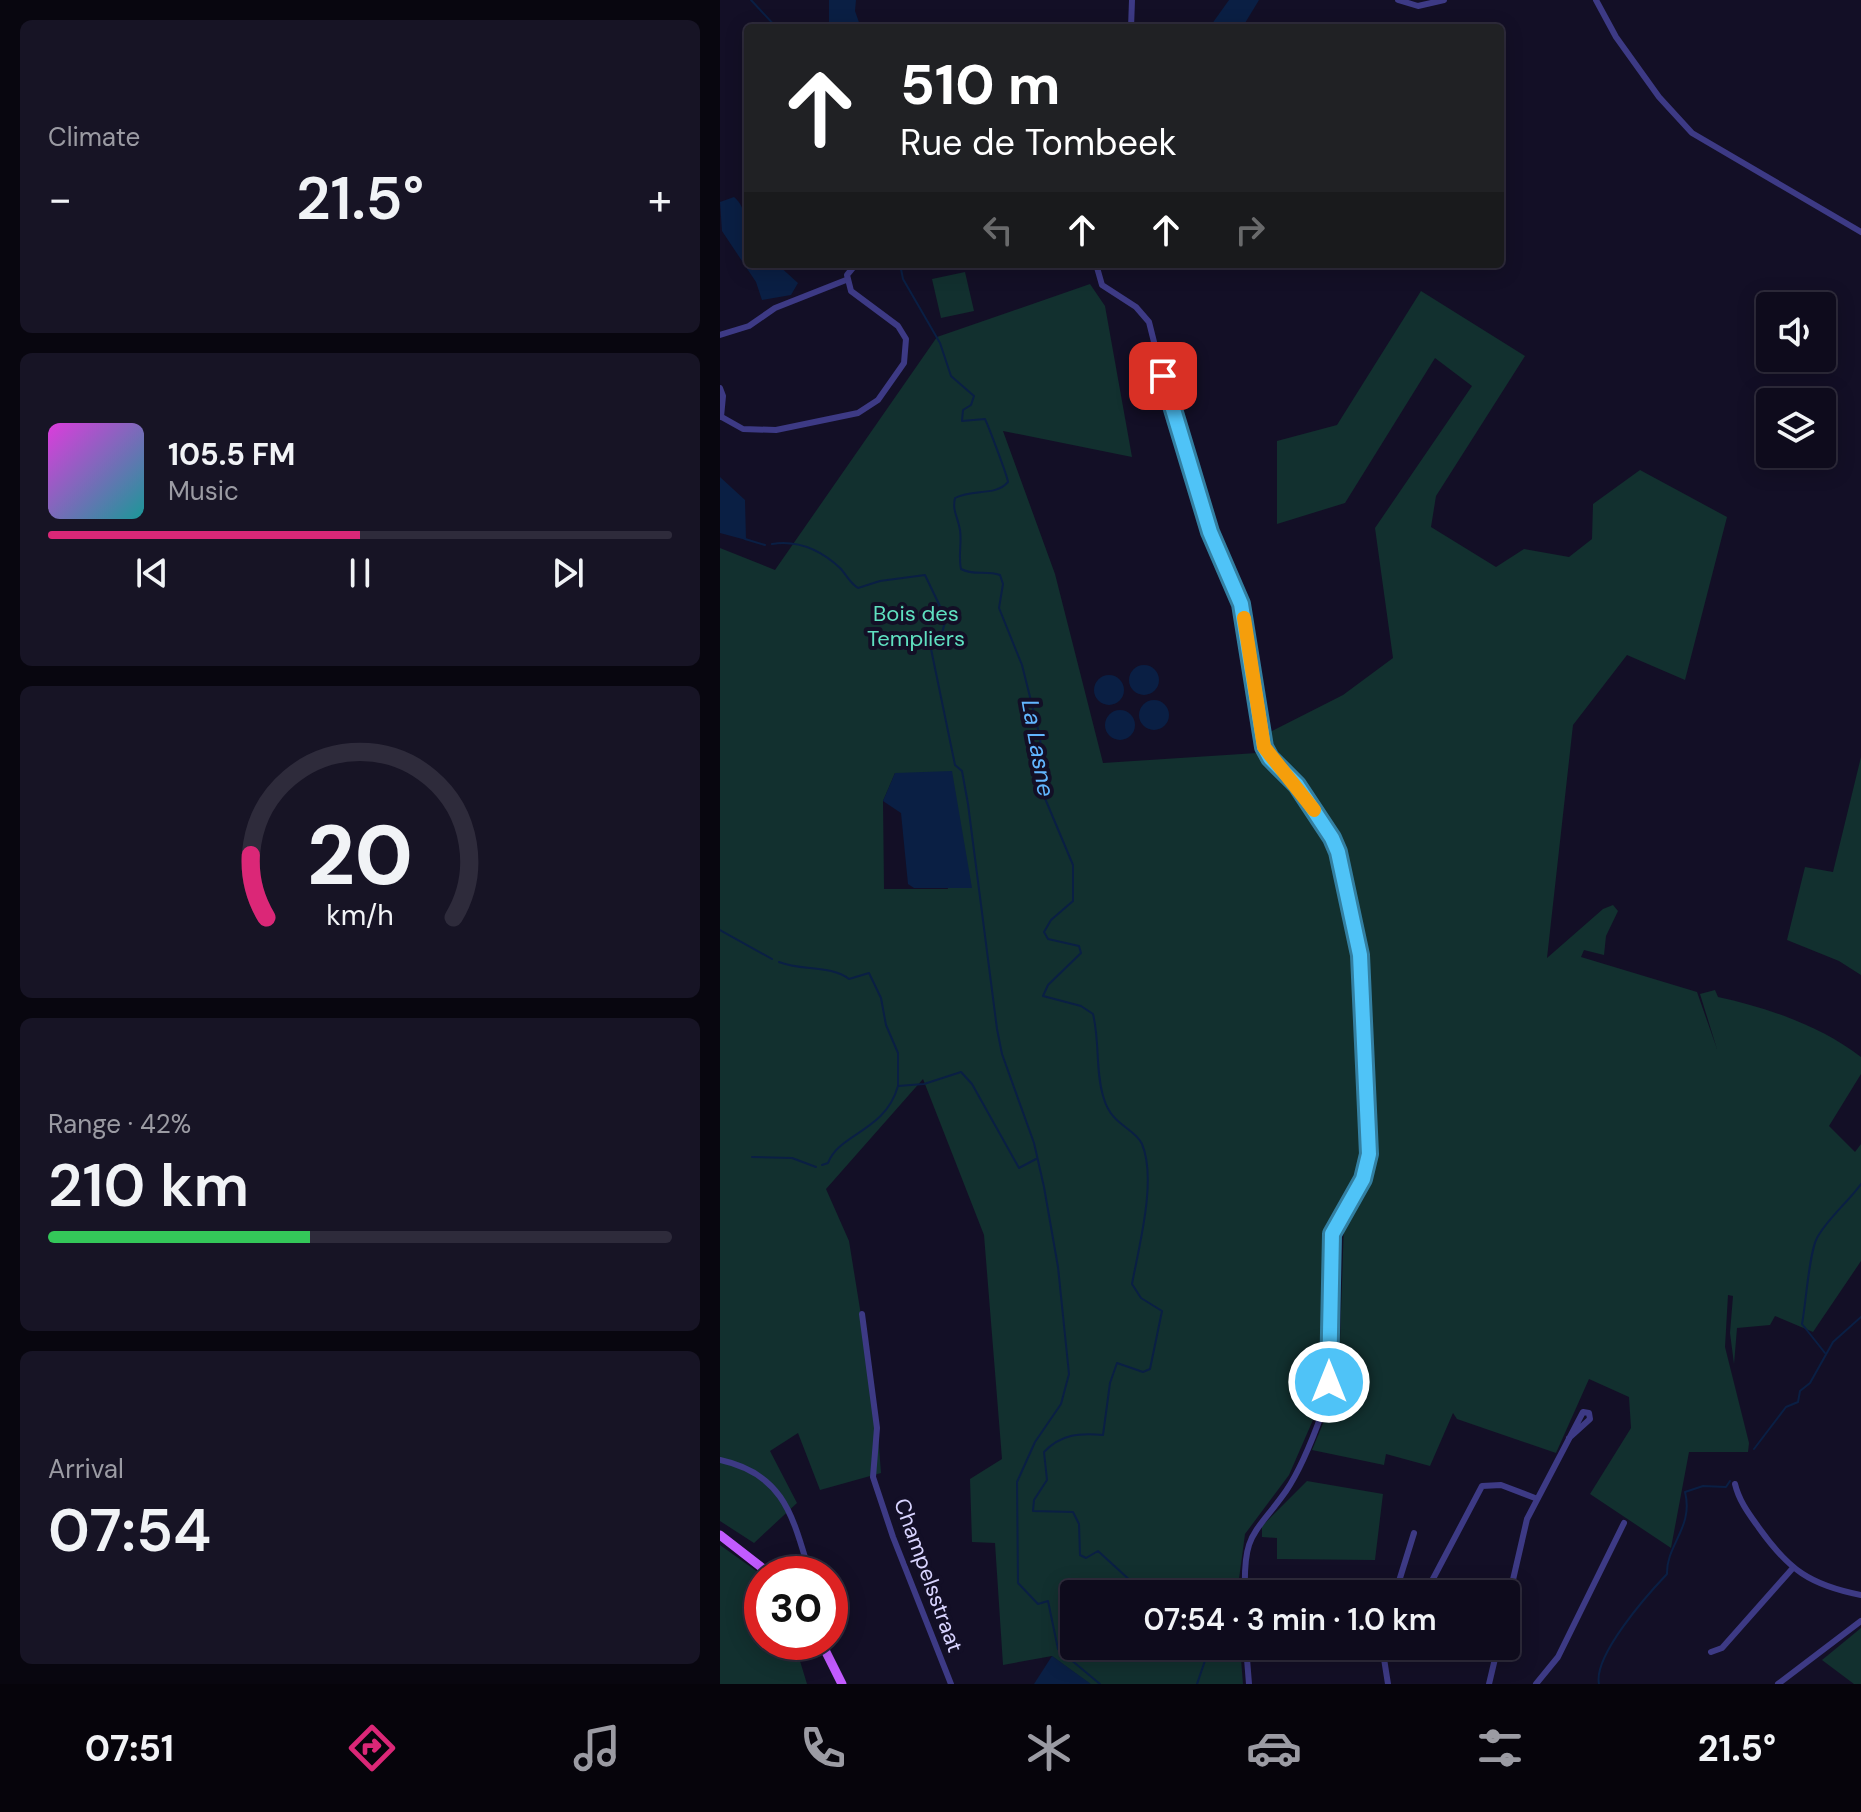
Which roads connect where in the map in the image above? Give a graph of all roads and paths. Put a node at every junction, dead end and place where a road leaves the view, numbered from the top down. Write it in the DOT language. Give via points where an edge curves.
graph roads {
  1 [pos="1132,0"];
  2 [pos="1398,0"];
  3 [pos="1444,0"];
  4 [pos="1596,0"];
  5 [pos="1131,24"];
  6 [pos="1861,232"];
  7 [pos="853,268"];
  8 [pos="1097,268"];
  9 [pos="846,280"];
  10 [pos="720,335"];
  11 [pos="720,388"];
  12 [pos="720,417"];
  13 [pos="862,1314"];
  14 [pos="1569,1438"];
  15 [pos="720,1460"];
  16 [pos="1735,1484"];
  17 [pos="1535,1498"];
  18 [pos="1624,1523"];
  19 [pos="1414,1533"];
  20 [pos="720,1535"];
  21 [pos="747,1556"];
  22 [pos="804,1556"];
  23 [pos="1792,1569"];
  24 [pos="1245,1580"];
  25 [pos="1399,1580"];
  26 [pos="1432,1580"];
  27 [pos="1514,1580"];
  28 [pos="1861,1595"];
  29 [pos="1861,1621"];
  30 [pos="1711,1652"];
  31 [pos="830,1660"];
  32 [pos="1247,1660"];
  33 [pos="1384,1660"];
  34 [pos="1495,1660"];
  35 [pos="842,1684"];
  36 [pos="951,1684"];
  37 [pos="1249,1684"];
  38 [pos="1388,1684"];
  39 [pos="1489,1684"];
  40 [pos="1536,1684"];
  41 [pos="1778,1684"];
  1 -- 5 [label="street"];
  2 -- 3 [label="street" via="1418,6"];
  4 -- 6 [label="street" via="1659,97 1692,133"];
  7 -- 9 [label="street"];
  8 -- 24 [label="street" via="1102,285 1149,322 1210,532 1241,604 1259,734 1270,758 1297,785 1332,838 1360,955 1369,1154 1363,1179 1332,1234 1327,1398 1294,1478 1251,1536"];
  9 -- 10 [label="street"];
  9 -- 12 [label="street" via="854,296 898,326 906,339 904,363 886,392 858,413 776,430 743,429"];
  11 -- 12 [label="street"];
  13 -- 36 [label="street, Champelsstraat" via="877,1428 874,1478"];
  14 -- 17 [label="street"];
  15 -- 22 [label="street" via="748,1469 775,1488 786,1503"];
  16 -- 23 [label="street" via="1744,1507"];
  17 -- 26 [label="street" via="1501,1485 1482,1486"];
  17 -- 27 [label="street"];
  18 -- 40 [label="street" via="1558,1657"];
  19 -- 25 [label="street"];
  20 -- 21 [label="main road"];
  23 -- 28 [label="street" via="1821,1585"];
  23 -- 30 [label="street" via="1722,1648"];
  29 -- 41 [label="street"];
  31 -- 35 [label="main road"];
  32 -- 37 [label="street"];
  33 -- 38 [label="street"];
  34 -- 39 [label="street"];
}
